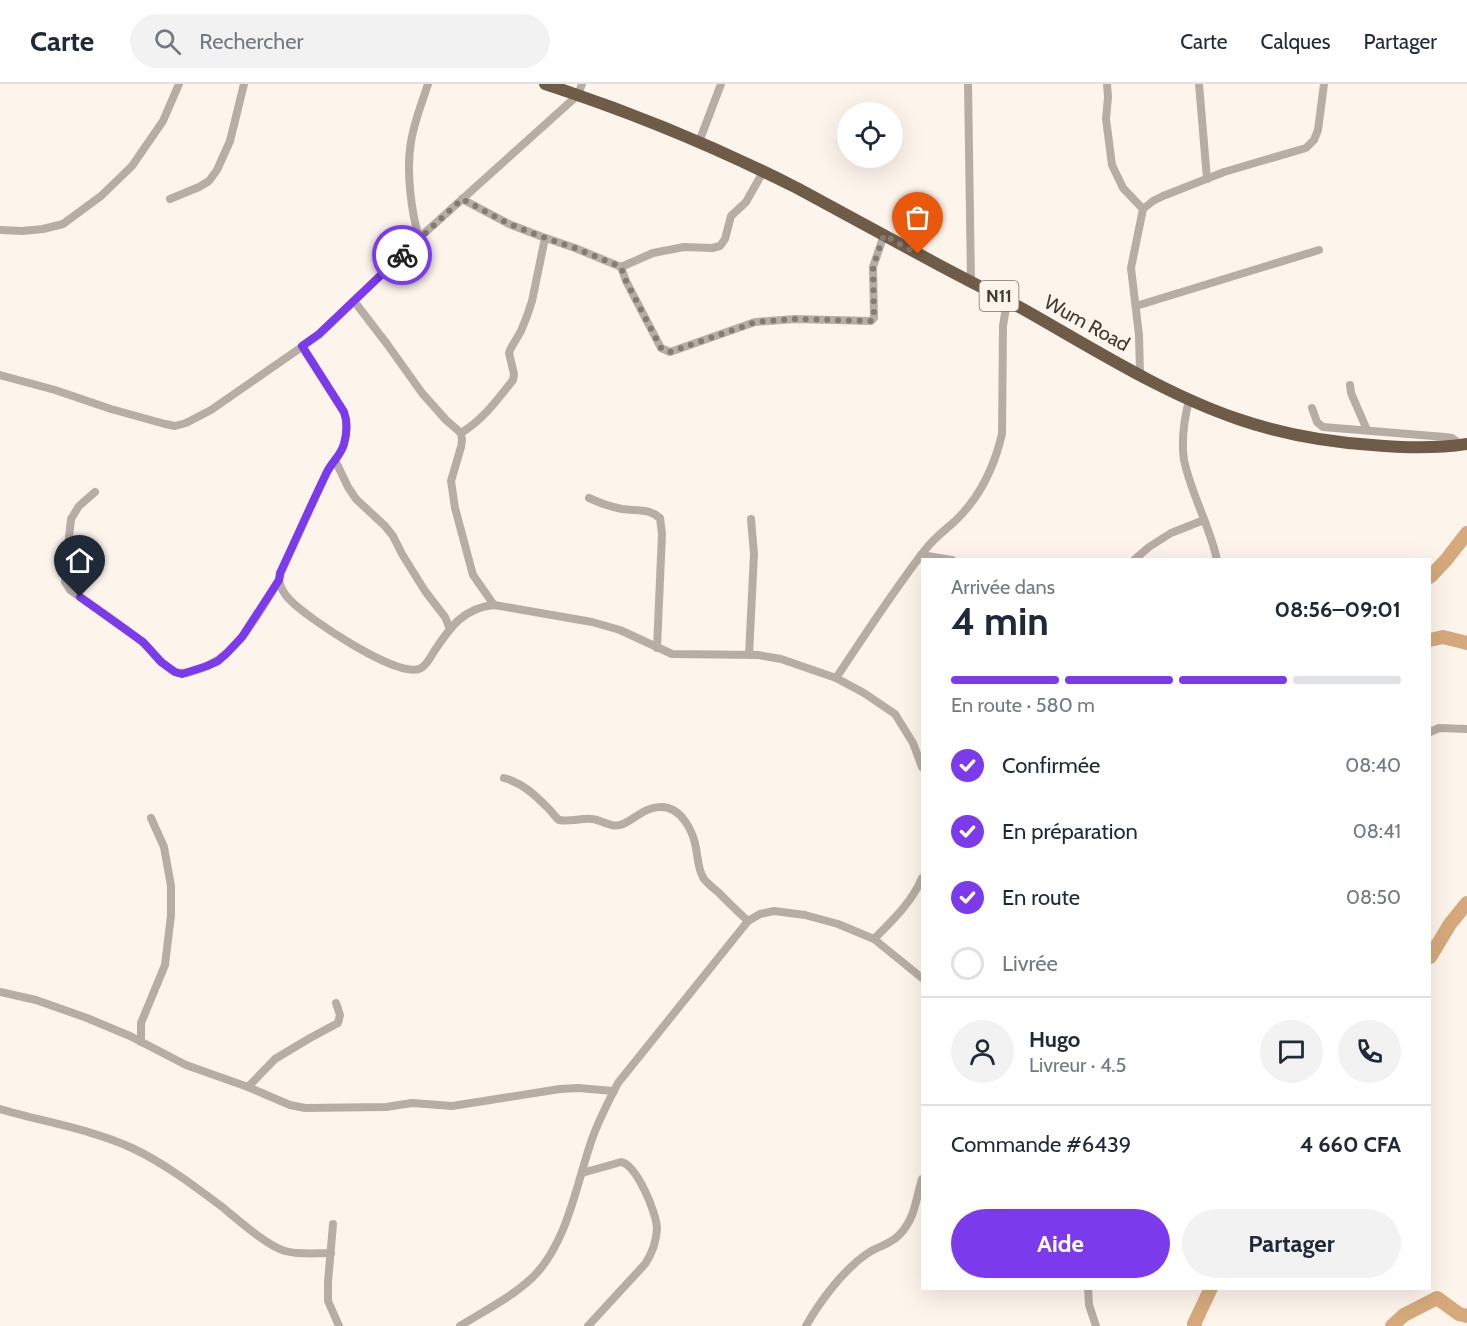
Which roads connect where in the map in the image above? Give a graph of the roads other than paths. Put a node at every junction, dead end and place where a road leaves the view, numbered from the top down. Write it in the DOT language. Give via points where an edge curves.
graph roads {
  1 [pos="178,84"];
  2 [pos="244,84"];
  3 [pos="428,84"];
  4 [pos="545,84"];
  5 [pos="721,84"];
  6 [pos="968,84"];
  7 [pos="1107,84"];
  8 [pos="1199,84"];
  9 [pos="1324,84"];
  10 [pos="580,89"];
  11 [pos="699,142"];
  12 [pos="763,172"];
  13 [pos="1207,179"];
  14 [pos="170,198"];
  15 [pos="462,199"];
  16 [pos="1143,209"];
  17 [pos="0,230"];
  18 [pos="884,235"];
  19 [pos="419,238"];
  20 [pos="545,238"];
  21 [pos="1319,250"];
  22 [pos="621,267"];
  23 [pos="971,282"];
  24 [pos="354,301"];
  25 [pos="1007,301"];
  26 [pos="1136,306"];
  27 [pos="302,346"];
  28 [pos="1140,374"];
  29 [pos="0,375"];
  30 [pos="1350,385"];
  31 [pos="1189,400"];
  32 [pos="1312,408"];
  33 [pos="1367,430"];
  34 [pos="461,433"];
  35 [pos="1464,445"];
  36 [pos="335,460"];
  37 [pos="95,492"];
  38 [pos="589,498"];
  39 [pos="751,519"];
  40 [pos="1204,520"];
  41 [pos="921,555"];
  42 [pos="940,558"];
  43 [pos="1136,558"];
  44 [pos="1216,558"];
  45 [pos="279,580"];
  46 [pos="494,605"];
  47 [pos="453,626"];
  48 [pos="657,648"];
  49 [pos="749,655"];
  50 [pos="836,678"];
  51 [pos="1467,729"];
  52 [pos="1431,732"];
  53 [pos="921,764"];
  54 [pos="504,778"];
  55 [pos="151,818"];
  56 [pos="921,880"];
  57 [pos="748,921"];
  58 [pos="874,939"];
  59 [pos="921,977"];
  60 [pos="0,992"];
  61 [pos="336,1003"];
  62 [pos="141,1023"];
  63 [pos="124,1033"];
  64 [pos="141,1042"];
  65 [pos="248,1088"];
  66 [pos="614,1091"];
  67 [pos="0,1109"];
  68 [pos="582,1173"];
  69 [pos="921,1183"];
  70 [pos="333,1224"];
  71 [pos="331,1253"];
  72 [pos="1088,1290"];
  73 [pos="339,1326"];
  74 [pos="460,1326"];
  75 [pos="588,1326"];
  76 [pos="806,1326"];
  77 [pos="1096,1326"];
  1 -- 17 [label="street" via="163,121 132,166 101,196 63,224 22,231"];
  2 -- 14 [label="street" via="230,141 217,170 200,188"];
  3 -- 19 [label="street" via="411,141 413,213"];
  4 -- 10 [label="highway, Wum Road / N11"];
  5 -- 11 [label="street"];
  6 -- 23 [label="street"];
  7 -- 16 [label="street" via="1106,119 1112,165 1124,188"];
  8 -- 13 [label="street"];
  9 -- 13 [label="street" via="1318,130 1306,148"];
  10 -- 11 [label="highway, Wum Road / N11"];
  10 -- 15 [label="street"];
  11 -- 12 [label="highway, Wum Road / N11"];
  12 -- 18 [label="highway, Wum Road / N11"];
  12 -- 22 [label="street" via="746,202 731,216 720,246 653,252"];
  13 -- 16 [label="street" via="1163,196"];
  15 -- 19 [label="street"];
  15 -- 20 [label="street"];
  16 -- 26 [label="street" via="1131,268"];
  18 -- 22 [label="street" via="873,267 871,321 756,322 670,352 661,348"];
  18 -- 23 [label="highway, Wum Road / N11"];
  19 -- 24 [label="street"];
  20 -- 22 [label="street"];
  20 -- 34 [label="street" via="532,301 509,353 514,377 485,415"];
  21 -- 26 [label="street"];
  23 -- 25 [label="highway, Wum Road / N11"];
  24 -- 27 [label="street"];
  24 -- 34 [label="street" via="422,393"];
  25 -- 28 [label="highway, Wum Road / N11"];
  25 -- 41 [label="street" via="998,452 979,494"];
  26 -- 28 [label="street"];
  27 -- 29 [label="street" via="211,410 175,426"];
  27 -- 36 [label="street" via="347,421 343,446"];
  28 -- 31 [label="highway, Wum Road / N11"];
  30 -- 33 [label="street"];
  31 -- 35 [label="highway, Wum Road / N11" via="1238,419 1321,440 1410,448"];
  31 -- 40 [label="street" via="1184,418 1184,461"];
  32 -- 33 [label="street" via="1323,427"];
  33 -- 35 [label="street" via="1452,438"];
  34 -- 46 [label="street" via="451,481 454,508 473,575"];
  36 -- 45 [label="street"];
  36 -- 47 [label="street" via="348,488 389,530 425,591"];
  37 -- 45 [label="street" via="71,519 65,582 70,590 143,642 175,672 189,673 218,661 242,637"];
  38 -- 48 [label="street" via="605,506 644,510 660,518"];
  39 -- 49 [label="street" via="754,554"];
  40 -- 43 [label="street" via="1171,533"];
  40 -- 44 [label="street"];
  41 -- 42 [label="street"];
  41 -- 50 [label="street"];
  45 -- 47 [label="street" via="292,603 323,626 368,654 403,669 414,671 428,662"];
  46 -- 47 [label="street" via="469,612"];
  46 -- 48 [label="street" via="592,622"];
  48 -- 49 [label="street" via="672,654"];
  49 -- 50 [label="street" via="781,659"];
  50 -- 53 [label="street" via="896,714"];
  51 -- 52 [label="street"];
  54 -- 57 [label="street" via="515,780 564,821 591,819 615,826 658,806 669,807 691,831 705,880"];
  55 -- 62 [label="street" via="164,847 171,915 165,966"];
  56 -- 58 [label="street" via="901,911"];
  57 -- 58 [label="street" via="774,911 805,915"];
  57 -- 66 [label="street"];
  58 -- 59 [label="street"];
  60 -- 63 [label="street" via="36,1000"];
  61 -- 65 [label="street" via="338,1023 276,1059"];
  62 -- 63 [label="street"];
  62 -- 64 [label="street"];
  63 -- 64 [label="street"];
  64 -- 65 [label="street" via="186,1065"];
  65 -- 66 [label="street" via="305,1108 412,1103 452,1106 560,1089"];
  66 -- 68 [label="street"];
  67 -- 71 [label="street" via="132,1148 195,1185 284,1251"];
  68 -- 74 [label="street" via="548,1258 514,1292"];
  68 -- 75 [label="street" via="626,1163 651,1205 657,1230 645,1264"];
  69 -- 76 [label="street" via="914,1212 902,1233 852,1264"];
  70 -- 71 [label="street"];
  71 -- 73 [label="street" via="328,1301"];
  72 -- 77 [label="street"];
}
